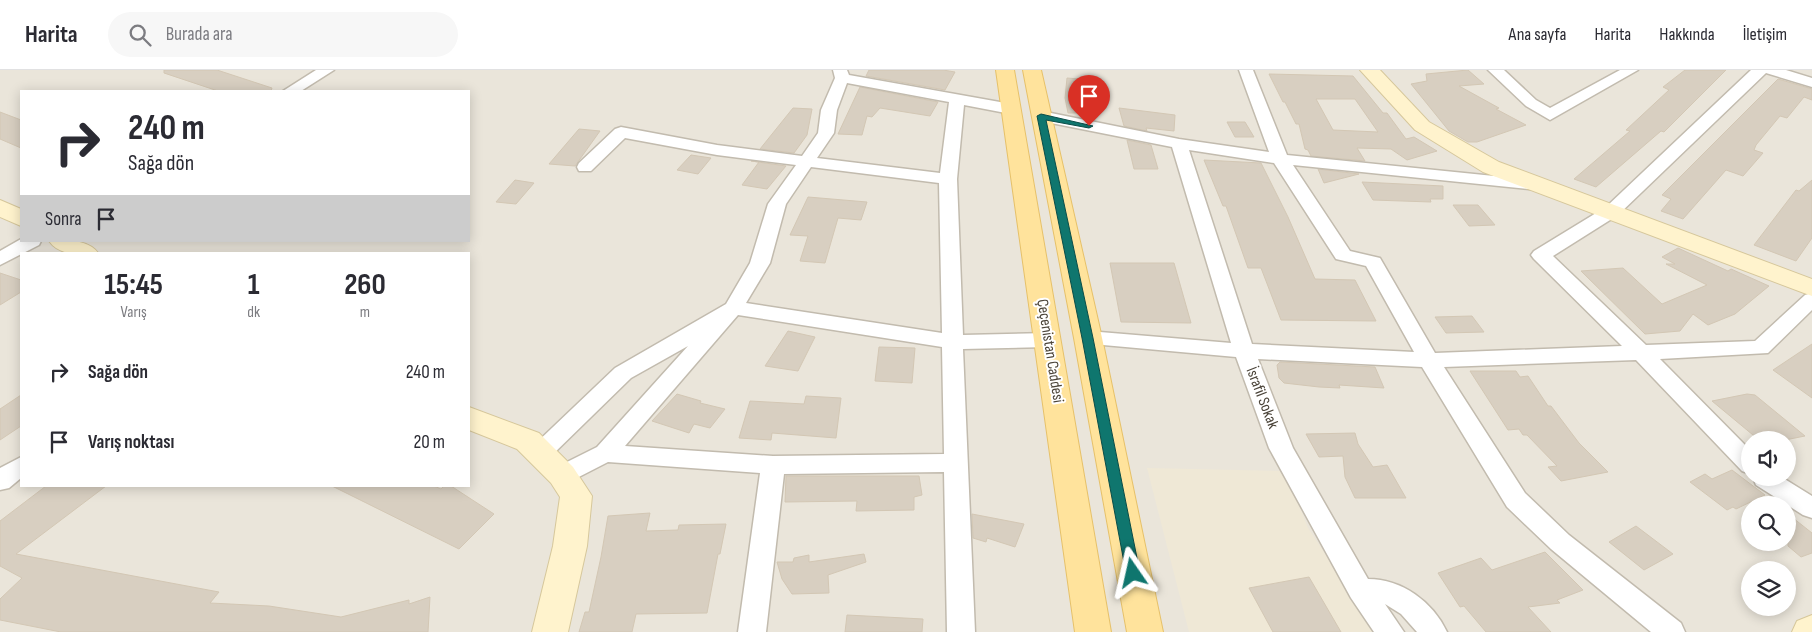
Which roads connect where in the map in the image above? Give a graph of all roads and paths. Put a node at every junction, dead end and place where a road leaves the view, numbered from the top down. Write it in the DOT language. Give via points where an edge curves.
graph roads {
  1 [pos="327,70"];
  2 [pos="1005,70"];
  3 [pos="1032,70"];
  4 [pos="1246,70"];
  5 [pos="1369,70"];
  6 [pos="1494,70"];
  7 [pos="1631,70"];
  8 [pos="1760,70"];
  9 [pos="1771,70"];
  10 [pos="841,74"];
  11 [pos="1812,83"];
  12 [pos="293,90"];
  13 [pos="957,99"];
  14 [pos="1011,109"];
  15 [pos="1041,116"];
  16 [pos="1179,144"];
  17 [pos="1280,159"];
  18 [pos="807,161"];
  19 [pos="585,167"];
  20 [pos="948,179"];
  21 [pos="1544,186"];
  22 [pos="0,207"];
  23 [pos="1612,211"];
  24 [pos="20,218"];
  25 [pos="30,242"];
  26 [pos="63,242"];
  27 [pos="83,252"];
  28 [pos="0,259"];
  29 [pos="1812,288"];
  30 [pos="1812,299"];
  31 [pos="733,308"];
  32 [pos="1088,338"];
  33 [pos="1048,340"];
  34 [pos="954,342"];
  35 [pos="1244,351"];
  36 [pos="1641,352"];
  37 [pos="1429,360"];
  38 [pos="470,418"];
  39 [pos="540,453"];
  40 [pos="605,453"];
  41 [pos="1741,456"];
  42 [pos="956,463"];
  43 [pos="773,464"];
  44 [pos="20,467"];
  45 [pos="562,475"];
  46 [pos="0,481"];
  47 [pos="1778,486"];
  48 [pos="1812,508"];
  49 [pos="1360,590"];
  50 [pos="550,632"];
  51 [pos="752,632"];
  52 [pos="961,632"];
  53 [pos="1093,632"];
  54 [pos="1145,632"];
  55 [pos="1390,632"];
  56 [pos="1433,632"];
  57 [pos="1671,632"];
  1 -- 12 [label="street"];
  2 -- 14 [label="main road, Çeçenistan Caddesi"];
  3 -- 15 [label="main road"];
  4 -- 17 [label="street"];
  5 -- 21 [label="street" via="1422,126 1491,167"];
  6 -- 7 [label="street" via="1550,115"];
  8 -- 23 [label="street"];
  9 -- 11 [label="street"];
  10 -- 13 [label="street"];
  10 -- 18 [label="street" via="829,110 826,133"];
  13 -- 14 [label="street"];
  13 -- 20 [label="street"];
  14 -- 33 [label="main road, Çeçenistan Caddesi"];
  15 -- 16 [label="street"];
  15 -- 32 [label="main road"];
  16 -- 17 [label="street"];
  16 -- 35 [label="street, İsrafil Sokak"];
  17 -- 21 [label="street"];
  17 -- 37 [label="street" via="1343,256 1373,262"];
  18 -- 19 [label="street" via="717,150 621,132"];
  18 -- 20 [label="street"];
  18 -- 31 [label="street" via="777,204 760,263"];
  20 -- 34 [label="street"];
  21 -- 23 [label="street"];
  22 -- 24 [label="street"];
  23 -- 29 [label="street"];
  23 -- 36 [label="street" via="1541,255"];
  25 -- 28 [label="street"];
  26 -- 27 [label="street"];
  30 -- 36 [label="street" via="1761,348"];
  31 -- 34 [label="street"];
  31 -- 39 [label="street" via="623,373"];
  31 -- 40 [label="street"];
  32 -- 35 [label="street"];
  32 -- 54 [label="main road"];
  33 -- 34 [label="street"];
  33 -- 53 [label="main road, Çeçenistan Caddesi"];
  34 -- 42 [label="street"];
  35 -- 37 [label="street"];
  35 -- 49 [label="street, İsrafil Sokak" via="1281,448"];
  36 -- 37 [label="street"];
  36 -- 41 [label="street"];
  37 -- 57 [label="street" via="1516,500 1560,542"];
  38 -- 39 [label="street" via="528,441"];
  39 -- 45 [label="street"];
  40 -- 43 [label="street"];
  40 -- 45 [label="street"];
  42 -- 43 [label="street"];
  42 -- 52 [label="street"];
  43 -- 51 [label="street"];
  44 -- 46 [label="street"];
  45 -- 50 [label="street" via="576,496 570,546"];
  47 -- 48 [label="street"];
  49 -- 55 [label="street, İsrafil Sokak"];
  49 -- 56 [label="street" via="1378,590 1397,596 1415,609"];
}
